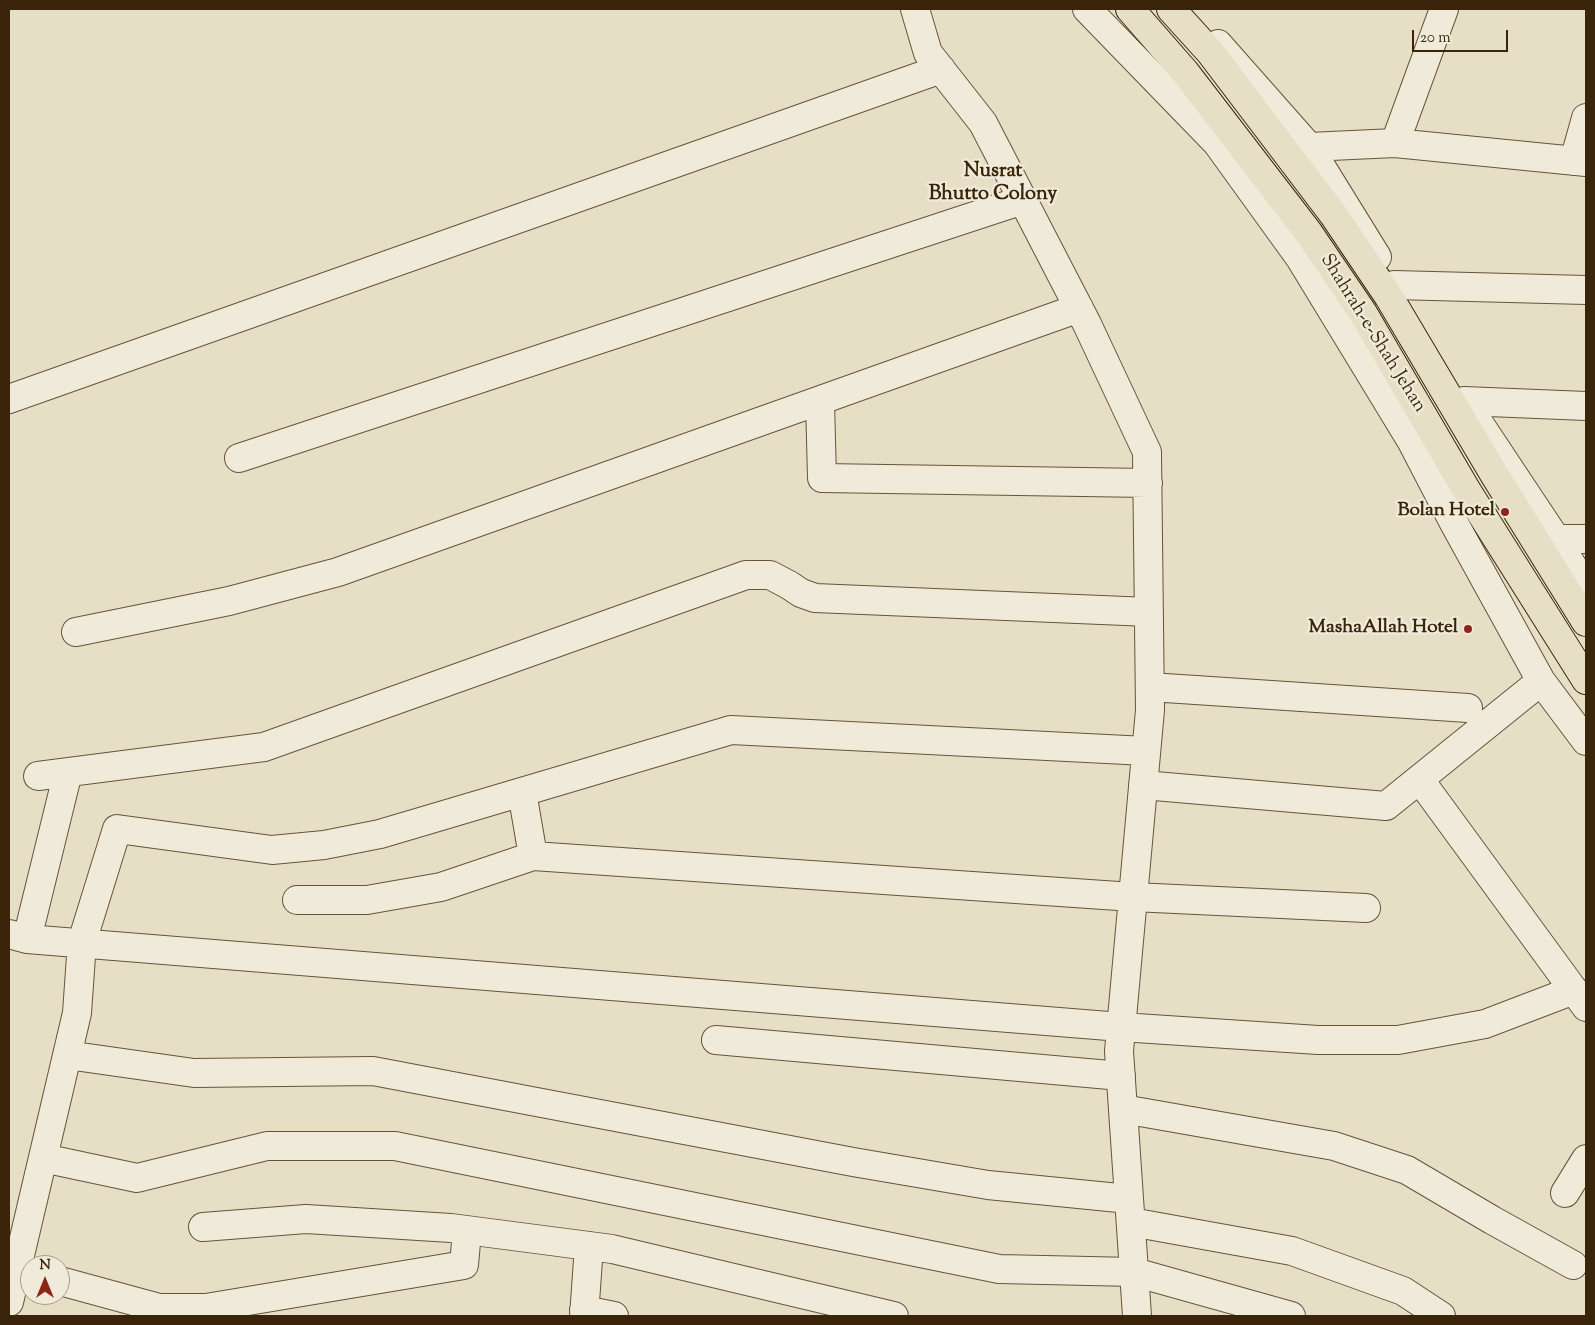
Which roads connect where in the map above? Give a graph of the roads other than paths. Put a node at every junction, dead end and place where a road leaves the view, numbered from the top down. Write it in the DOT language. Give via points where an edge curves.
graph roads {
  1 [pos="915,9"];
  2 [pos="1088,9"];
  3 [pos="1130,9"];
  4 [pos="1171,9"];
  5 [pos="1187,9"];
  6 [pos="1444,9"];
  7 [pos="941,69"];
  8 [pos="1586,118"];
  9 [pos="1395,142"];
  10 [pos="1308,147"];
  11 [pos="1580,162"];
  12 [pos="1023,200"];
  13 [pos="1394,285"];
  14 [pos="1586,290"];
  15 [pos="1079,308"];
  16 [pos="9,399"];
  17 [pos="820,400"];
  18 [pos="1464,400"];
  19 [pos="1586,406"];
  20 [pos="239,458"];
  21 [pos="1148,483"];
  22 [pos="1556,539"];
  23 [pos="1586,539"];
  24 [pos="1586,588"];
  25 [pos="1149,612"];
  26 [pos="1586,622"];
  27 [pos="76,632"];
  28 [pos="1586,680"];
  29 [pos="1541,681"];
  30 [pos="1150,687"];
  31 [pos="1468,708"];
  32 [pos="1586,741"];
  33 [pos="1146,752"];
  34 [pos="68,772"];
  35 [pos="38,776"];
  36 [pos="1420,780"];
  37 [pos="1144,785"];
  38 [pos="522,792"];
  39 [pos="533,856"];
  40 [pos="1133,897"];
  41 [pos="297,900"];
  42 [pos="1366,908"];
  43 [pos="18,937"];
  44 [pos="82,942"];
  45 [pos="1580,999"];
  46 [pos="1121,1026"];
  47 [pos="716,1040"];
  48 [pos="67,1055"];
  49 [pos="1121,1076"];
  50 [pos="1123,1109"];
  51 [pos="43,1158"];
  52 [pos="1586,1159"];
  53 [pos="1565,1193"];
  54 [pos="1130,1210"];
  55 [pos="203,1227"];
  56 [pos="467,1231"];
  57 [pos="589,1246"];
  58 [pos="26,1255"];
  59 [pos="1573,1265"];
  60 [pos="1134,1272"];
  61 [pos="20,1278"];
  62 [pos="70,1284"];
  63 [pos="9,1302"];
  64 [pos="584,1313"];
  65 [pos="614,1316"];
  66 [pos="894,1316"];
  67 [pos="1137,1316"];
  68 [pos="1291,1316"];
  69 [pos="1441,1316"];
  1 -- 7 [label="street" via="928,53"];
  2 -- 29 [label="street" via="1218,143 1300,258 1412,442"];
  3 -- 28 [label="main road, Shahrah-e-Shah Jehan" via="1185,72 1308,232 1363,314 1467,491"];
  4 -- 26 [label="main road, Shahrah-e-Shah Jehan" via="1210,52 1333,214 1389,297"];
  5 -- 10 [label="street"];
  6 -- 9 [label="street"];
  7 -- 12 [label="street" via="983,123"];
  7 -- 16 [label="street"];
  8 -- 11 [label="street"];
  9 -- 10 [label="street"];
  9 -- 11 [label="street"];
  10 -- 13 [label="street"];
  12 -- 15 [label="street"];
  12 -- 20 [label="street"];
  13 -- 14 [label="street"];
  13 -- 18 [label="street"];
  15 -- 17 [label="street"];
  15 -- 21 [label="street" via="1147,452"];
  17 -- 21 [label="street" via="822,478"];
  17 -- 27 [label="street" via="338,572 228,601"];
  18 -- 19 [label="street"];
  18 -- 22 [label="street"];
  21 -- 25 [label="street"];
  22 -- 23 [label="street"];
  22 -- 24 [label="street"];
  25 -- 30 [label="street"];
  25 -- 34 [label="street" via="815,598 770,575 746,575 264,747"];
  29 -- 32 [label="street"];
  29 -- 36 [label="street"];
  30 -- 31 [label="street"];
  30 -- 33 [label="street"];
  33 -- 37 [label="street"];
  33 -- 38 [label="street" via="731,730"];
  34 -- 35 [label="street"];
  34 -- 43 [label="street"];
  36 -- 37 [label="street" via="1386,806"];
  36 -- 45 [label="street"];
  37 -- 40 [label="street"];
  38 -- 39 [label="street"];
  38 -- 44 [label="street" via="380,834 324,845 272,850 116,829"];
  39 -- 40 [label="street"];
  39 -- 41 [label="street" via="441,887 367,900"];
  40 -- 42 [label="street"];
  40 -- 46 [label="street"];
  43 -- 44 [label="street"];
  44 -- 46 [label="street"];
  44 -- 48 [label="street" via="77,1013"];
  45 -- 46 [label="street" via="1485,1024 1398,1040 1318,1040"];
  46 -- 49 [label="street"];
  47 -- 49 [label="street"];
  48 -- 51 [label="street"];
  48 -- 54 [label="street" via="194,1073 373,1071 853,1162"];
  49 -- 50 [label="street"];
  50 -- 54 [label="street"];
  50 -- 59 [label="street" via="1334,1146 1407,1170"];
  51 -- 58 [label="street"];
  51 -- 60 [label="street" via="138,1178 268,1146 395,1146 999,1268"];
  52 -- 53 [label="street"];
  54 -- 60 [label="street"];
  54 -- 69 [label="street" via="1292,1251 1402,1292"];
  55 -- 56 [label="street" via="306,1219"];
  56 -- 57 [label="street"];
  56 -- 62 [label="street" via="464,1265 206,1308 159,1308"];
  57 -- 64 [label="street"];
  57 -- 66 [label="street"];
  60 -- 67 [label="street"];
  60 -- 68 [label="street"];
  61 -- 63 [label="street"];
  64 -- 65 [label="street"];
}
